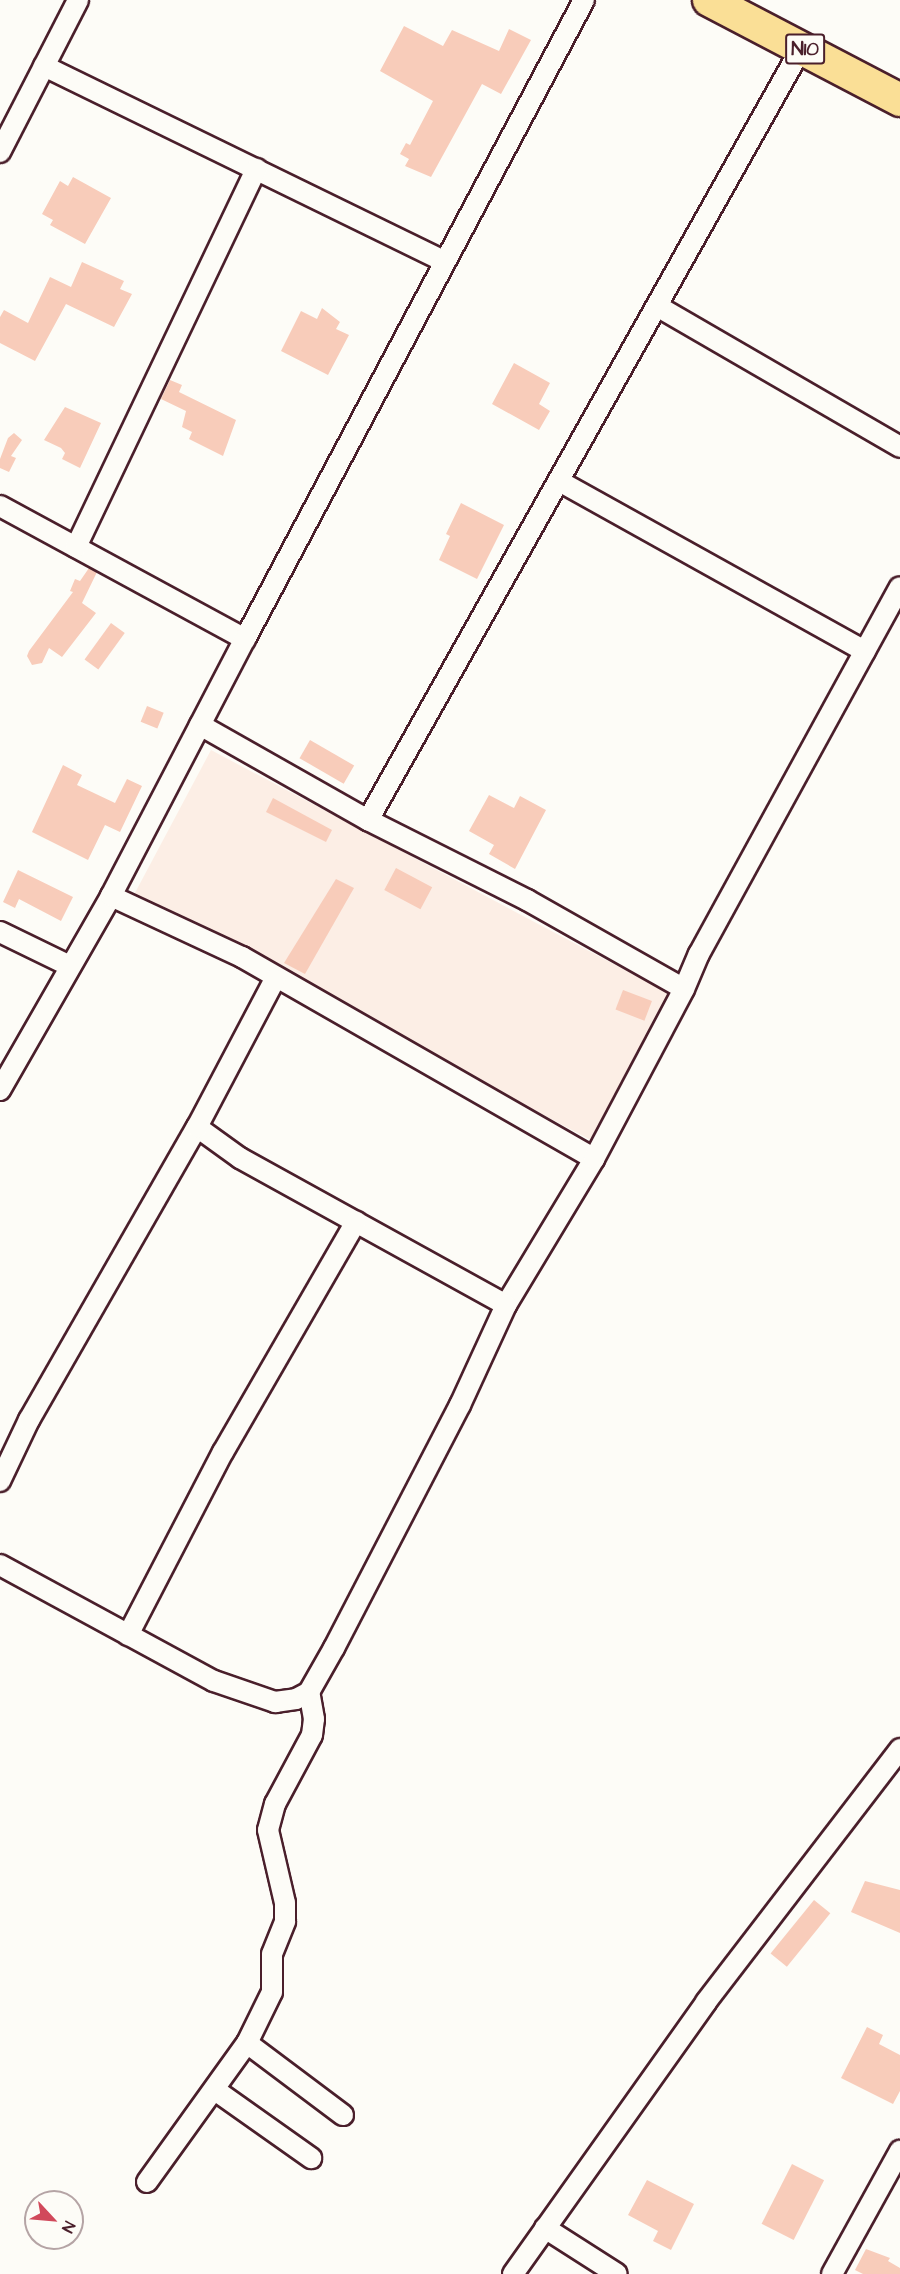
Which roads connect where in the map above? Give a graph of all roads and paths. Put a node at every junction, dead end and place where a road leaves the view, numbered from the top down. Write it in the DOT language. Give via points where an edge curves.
graph roads {
  1 [pos="78,0"];
  2 [pos="584,0"];
  3 [pos="709,0"];
  4 [pos="802,47"];
  5 [pos="44,66"];
  6 [pos="900,100"];
  7 [pos="0,152"];
  8 [pos="256,169"];
  9 [pos="445,262"];
  10 [pos="657,306"];
  11 [pos="900,447"];
  12 [pos="559,481"];
  13 [pos="0,506"];
  14 [pos="76,546"];
  15 [pos="900,587"];
  16 [pos="245,639"];
  17 [pos="865,651"];
  18 [pos="200,725"];
  19 [pos="368,820"];
  20 [pos="111,896"];
  21 [pos="0,932"];
  22 [pos="68,965"];
  23 [pos="275,979"];
  24 [pos="684,989"];
  25 [pos="0,1090"];
  26 [pos="197,1127"];
  27 [pos="594,1159"];
  28 [pos="356,1222"];
  29 [pos="506,1305"];
  30 [pos="0,1481"];
  31 [pos="0,1565"];
  32 [pos="128,1635"];
  33 [pos="309,1692"];
  34 [pos="900,1749"];
  35 [pos="247,2043"];
  36 [pos="215,2090"];
  37 [pos="343,2115"];
  38 [pos="900,2151"];
  39 [pos="311,2158"];
  40 [pos="147,2182"];
  41 [pos="545,2228"];
  42 [pos="513,2274"];
  43 [pos="617,2274"];
  44 [pos="832,2274"];
  1 -- 5 [label="street"];
  2 -- 9 [label="street"];
  3 -- 4 [label="highway, N10"];
  4 -- 6 [label="highway, N10"];
  4 -- 10 [label="street"];
  5 -- 7 [label="street"];
  5 -- 8 [label="street"];
  8 -- 9 [label="street"];
  8 -- 14 [label="street"];
  9 -- 16 [label="street"];
  10 -- 11 [label="street"];
  10 -- 12 [label="street"];
  12 -- 17 [label="street"];
  12 -- 19 [label="street"];
  13 -- 14 [label="street"];
  14 -- 16 [label="street"];
  15 -- 17 [label="street"];
  16 -- 18 [label="street"];
  17 -- 24 [label="street" via="699,954"];
  18 -- 19 [label="street"];
  18 -- 20 [label="street"];
  19 -- 24 [label="street" via="528,900"];
  20 -- 22 [label="street"];
  20 -- 23 [label="street" via="242,957"];
  21 -- 22 [label="street"];
  22 -- 25 [label="street"];
  23 -- 26 [label="street"];
  23 -- 27 [label="street"];
  24 -- 27 [label="street"];
  26 -- 28 [label="street" via="240,1158"];
  26 -- 30 [label="street" via="29,1420"];
  27 -- 29 [label="street"];
  28 -- 29 [label="street"];
  28 -- 32 [label="street" via="223,1452"];
  29 -- 33 [label="street" via="460,1405"];
  31 -- 32 [label="street"];
  32 -- 33 [label="street" via="214,1681 275,1702 296,1699"];
  33 -- 35 [label="street" via="314,1719 312,1735 275,1804 268,1830 285,1903 285,1921 272,1954 272,1992"];
  34 -- 41 [label="street" via="706,2002"];
  35 -- 36 [label="street"];
  35 -- 37 [label="street"];
  36 -- 39 [label="street"];
  36 -- 40 [label="street"];
  38 -- 44 [label="street"];
  41 -- 42 [label="street"];
  41 -- 43 [label="street"];
}
